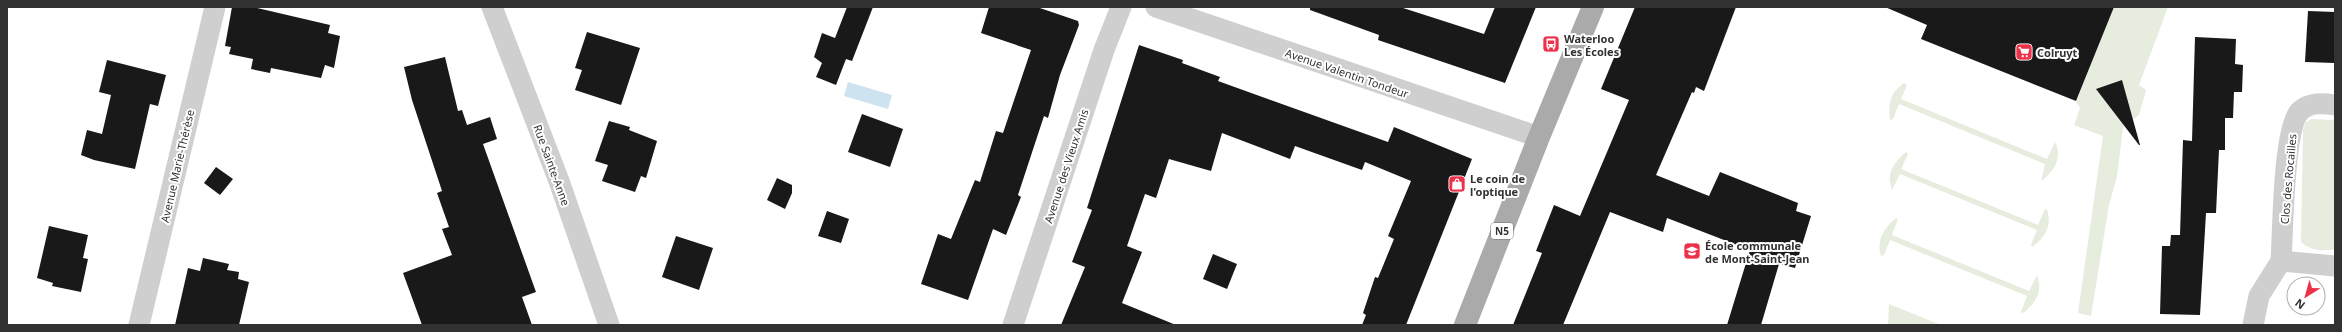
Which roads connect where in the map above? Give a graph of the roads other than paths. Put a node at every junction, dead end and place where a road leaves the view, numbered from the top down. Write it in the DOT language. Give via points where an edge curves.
graph roads {
  1 [pos="215,7"];
  2 [pos="492,7"];
  3 [pos="1121,7"];
  4 [pos="1156,7"];
  5 [pos="1593,7"];
  6 [pos="2335,105"];
  7 [pos="1539,137"];
  8 [pos="2281,261"];
  9 [pos="2335,266"];
  10 [pos="139,325"];
  11 [pos="609,325"];
  12 [pos="1013,325"];
  13 [pos="1465,325"];
  14 [pos="2253,325"];
  1 -- 10 [label="street, Avenue Marie-Thérèse"];
  2 -- 11 [label="street, Rue Sainte-Anne" via="559,181"];
  3 -- 12 [label="street, Avenue des Vieux Amis" via="1104,50"];
  4 -- 7 [label="street, Avenue Valentin Tondeur"];
  5 -- 7 [label="main road, N5"];
  6 -- 8 [label="street, Clos des Rocailles" via="2318,103 2308,106 2300,111 2295,120 2289,141"];
  7 -- 13 [label="main road, N5"];
  8 -- 9 [label="street"];
  8 -- 14 [label="street" via="2259,296"];
}
